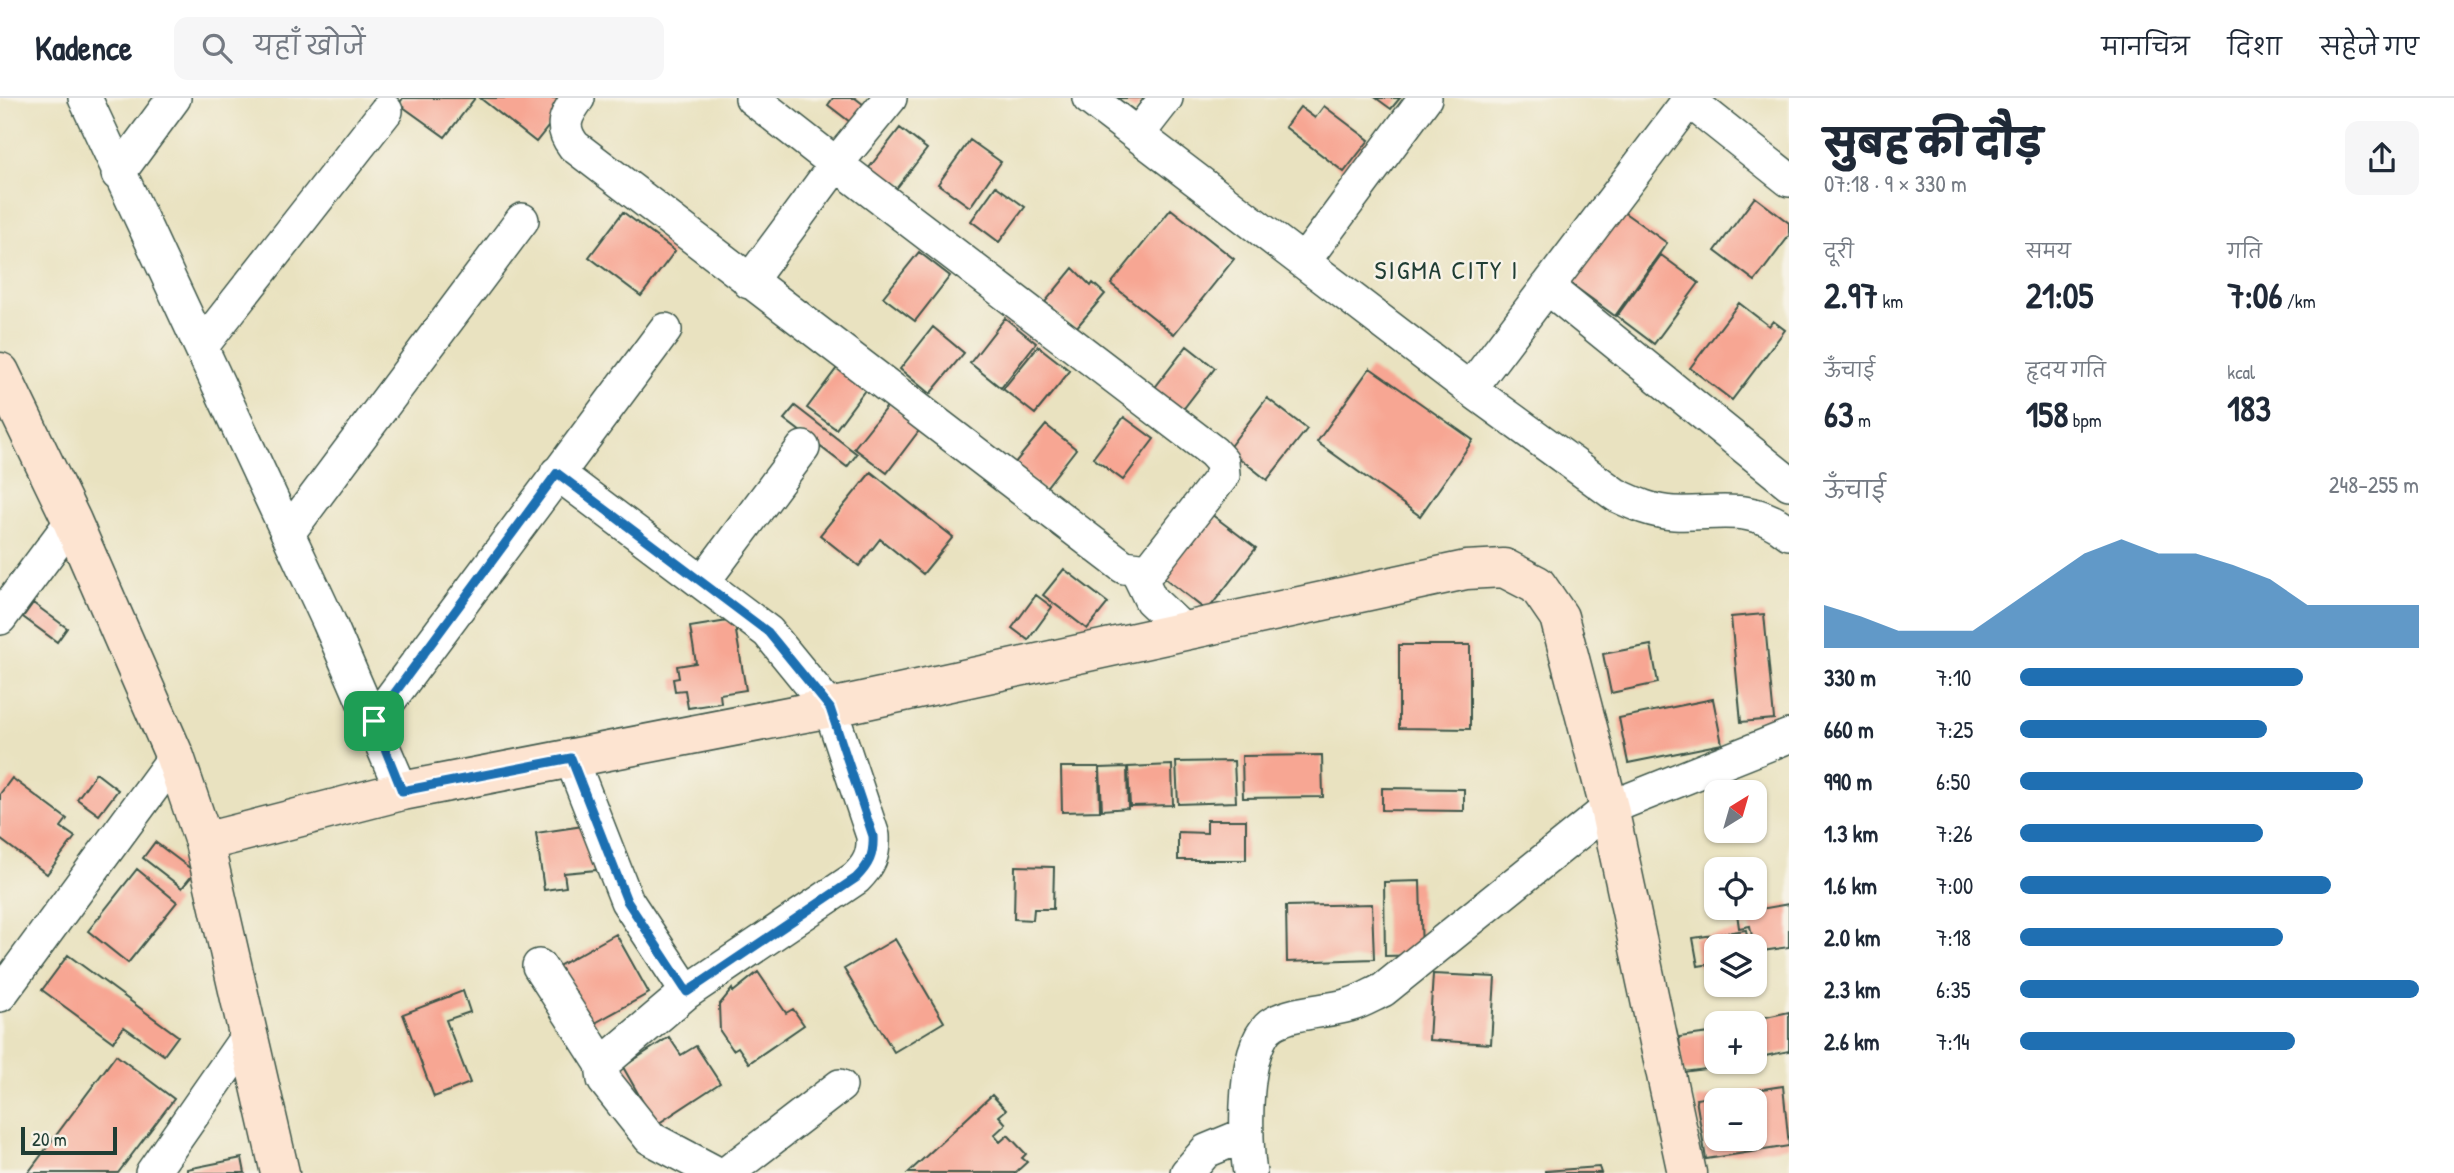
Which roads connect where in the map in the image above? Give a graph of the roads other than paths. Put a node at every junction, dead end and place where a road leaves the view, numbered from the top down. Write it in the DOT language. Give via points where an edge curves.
graph roads {
  1 [pos="85,98"];
  2 [pos="174,98"];
  3 [pos="578,98"];
  4 [pos="752,98"];
  5 [pos="890,98"];
  6 [pos="1089,98"];
  7 [pos="1166,98"];
  8 [pos="1425,98"];
  9 [pos="1688,99"];
  10 [pos="386,111"];
  11 [pos="1138,134"];
  12 [pos="836,164"];
  13 [pos="118,174"];
  14 [pos="1789,180"];
  15 [pos="522,220"];
  16 [pos="1304,261"];
  17 [pos="749,282"];
  18 [pos="1547,287"];
  19 [pos="665,330"];
  20 [pos="201,347"];
  21 [pos="0,372"];
  22 [pos="1471,389"];
  23 [pos="803,448"];
  24 [pos="557,473"];
  25 [pos="1789,484"];
  26 [pos="72,521"];
  27 [pos="1785,521"];
  28 [pos="288,533"];
  29 [pos="1137,571"];
  30 [pos="703,582"];
  31 [pos="0,618"];
  32 [pos="1184,631"];
  33 [pos="830,708"];
  34 [pos="374,721"];
  35 [pos="1789,737"];
  36 [pos="175,757"];
  37 [pos="571,758"];
  38 [pos="402,791"];
  39 [pos="1609,808"];
  40 [pos="204,842"];
  41 [pos="539,966"];
  42 [pos="687,992"];
  43 [pos="0,995"];
  44 [pos="249,1034"];
  45 [pos="602,1064"];
  46 [pos="840,1086"];
  47 [pos="1247,1133"];
  48 [pos="712,1172"];
  49 [pos="152,1173"];
  50 [pos="280,1173"];
  51 [pos="1187,1173"];
  52 [pos="1250,1173"];
  53 [pos="1687,1173"];
  1 -- 13 [label="street"];
  2 -- 13 [label="street"];
  3 -- 17 [label="street" via="563,122 573,146"];
  4 -- 12 [label="street"];
  5 -- 12 [label="street"];
  6 -- 11 [label="street"];
  7 -- 11 [label="street"];
  8 -- 16 [label="street"];
  9 -- 14 [label="street"];
  9 -- 18 [label="street"];
  10 -- 20 [label="street"];
  11 -- 16 [label="street"];
  12 -- 17 [label="street"];
  12 -- 29 [label="street" via="1222,462 1223,475 1159,558 1149,570"];
  13 -- 20 [label="street"];
  15 -- 28 [label="street"];
  16 -- 22 [label="street"];
  17 -- 29 [label="street" via="1124,566"];
  18 -- 22 [label="street"];
  18 -- 25 [label="street"];
  19 -- 24 [label="street"];
  20 -- 28 [label="street"];
  21 -- 26 [label="street"];
  22 -- 27 [label="street" via="1616,495 1642,507 1674,513 1731,510"];
  23 -- 30 [label="street"];
  24 -- 30 [label="street"];
  24 -- 34 [label="street"];
  26 -- 31 [label="street"];
  26 -- 36 [label="street"];
  28 -- 34 [label="street"];
  29 -- 32 [label="street" via="1151,600"];
  30 -- 33 [label="street" via="768,632"];
  32 -- 33 [label="street"];
  32 -- 39 [label="street" via="1466,570 1504,568 1537,585 1559,617"];
  33 -- 37 [label="street"];
  33 -- 42 [label="street" via="873,836 874,851 867,866 856,878"];
  34 -- 38 [label="street"];
  35 -- 39 [label="street"];
  36 -- 40 [label="street"];
  36 -- 43 [label="street"];
  37 -- 38 [label="street"];
  37 -- 42 [label="street" via="627,901"];
  38 -- 40 [label="street"];
  39 -- 47 [label="street" via="1383,989 1349,1005 1273,1023 1255,1050"];
  39 -- 53 [label="street"];
  40 -- 44 [label="street"];
  41 -- 45 [label="street"];
  42 -- 45 [label="street"];
  44 -- 49 [label="street"];
  44 -- 50 [label="street"];
  45 -- 48 [label="street" via="604,1080 650,1138"];
  46 -- 48 [label="street"];
  47 -- 51 [label="street" via="1206,1151"];
  47 -- 52 [label="street"];
}
